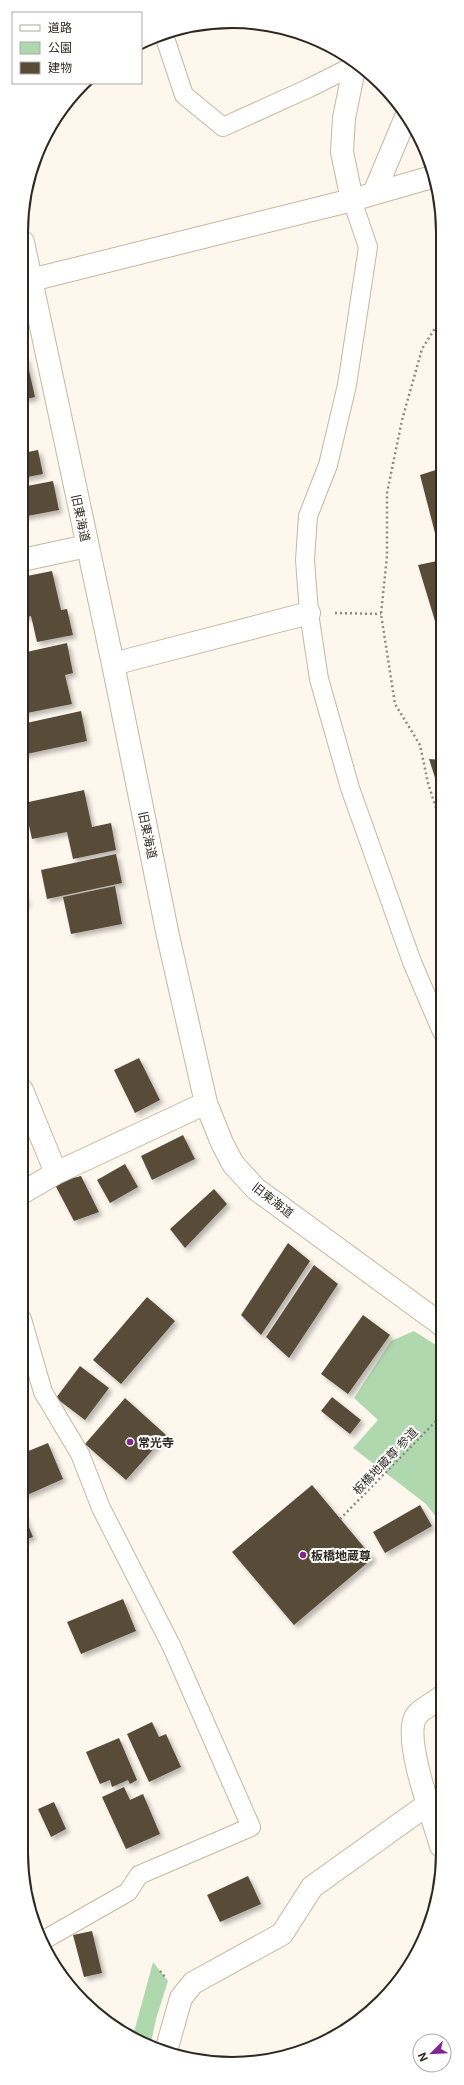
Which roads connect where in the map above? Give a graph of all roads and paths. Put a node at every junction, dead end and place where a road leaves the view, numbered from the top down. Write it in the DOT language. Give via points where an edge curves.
graph roads {
  1 [pos="165,39"];
  2 [pos="352,67"];
  3 [pos="354,69"];
  4 [pos="404,122"];
  5 [pos="429,178"];
  6 [pos="374,193"];
  7 [pos="352,200"];
  8 [pos="28,266"];
  9 [pos="31,280"];
  10 [pos="436,327"];
  11 [pos="87,546"];
  12 [pos="28,559"];
  13 [pos="309,613"];
  14 [pos="381,614"];
  15 [pos="113,664"];
  16 [pos="436,808"];
  17 [pos="436,1018"];
  18 [pos="206,1103"];
  19 [pos="28,1105"];
  20 [pos="56,1173"];
  21 [pos="28,1189"];
  22 [pos="436,1321"];
  23 [pos="28,1340"];
  24 [pos="436,1421"];
  25 [pos="340,1519"];
  26 [pos="436,1702"];
  27 [pos="428,1804"];
  28 [pos="436,1830"];
  29 [pos="47,1938"];
  30 [pos="167,2046"];
  1 -- 2 [label="lane" via="184,95 223,127"];
  3 -- 7 [label="street" via="344,118 342,152"];
  4 -- 6 [label="street"];
  5 -- 6 [label="street"];
  6 -- 7 [label="street"];
  7 -- 9 [label="street"];
  7 -- 13 [label="lane" via="368,247 345,392 328,465 308,516 305,560"];
  8 -- 9 [label="street, 旧東海道"];
  9 -- 11 [label="street, 旧東海道"];
  10 -- 14 [label="path" via="422,349 402,420 387,493 388,556"];
  11 -- 12 [label="street"];
  11 -- 15 [label="street, 旧東海道"];
  13 -- 14 [label="path"];
  13 -- 15 [label="street"];
  13 -- 17 [label="lane" via="319,679 350,788 412,962"];
  14 -- 16 [label="path" via="395,704 420,745"];
  15 -- 18 [label="street, 旧東海道" via="168,936"];
  18 -- 20 [label="street"];
  18 -- 22 [label="street, 旧東海道" via="233,1164 256,1189"];
  19 -- 20 [label="street"];
  20 -- 21 [label="street"];
  23 -- 29 [label="lane" via="43,1392 80,1454 101,1508 172,1647 251,1827 139,1874 128,1892"];
  24 -- 25 [label="path, 板橋地蔵尊 参道"];
  26 -- 27 [label="street" via="415,1717 411,1734"];
  27 -- 28 [label="street"];
  27 -- 30 [label="street" via="312,1887 282,1934 193,1983 181,1998"];
}
